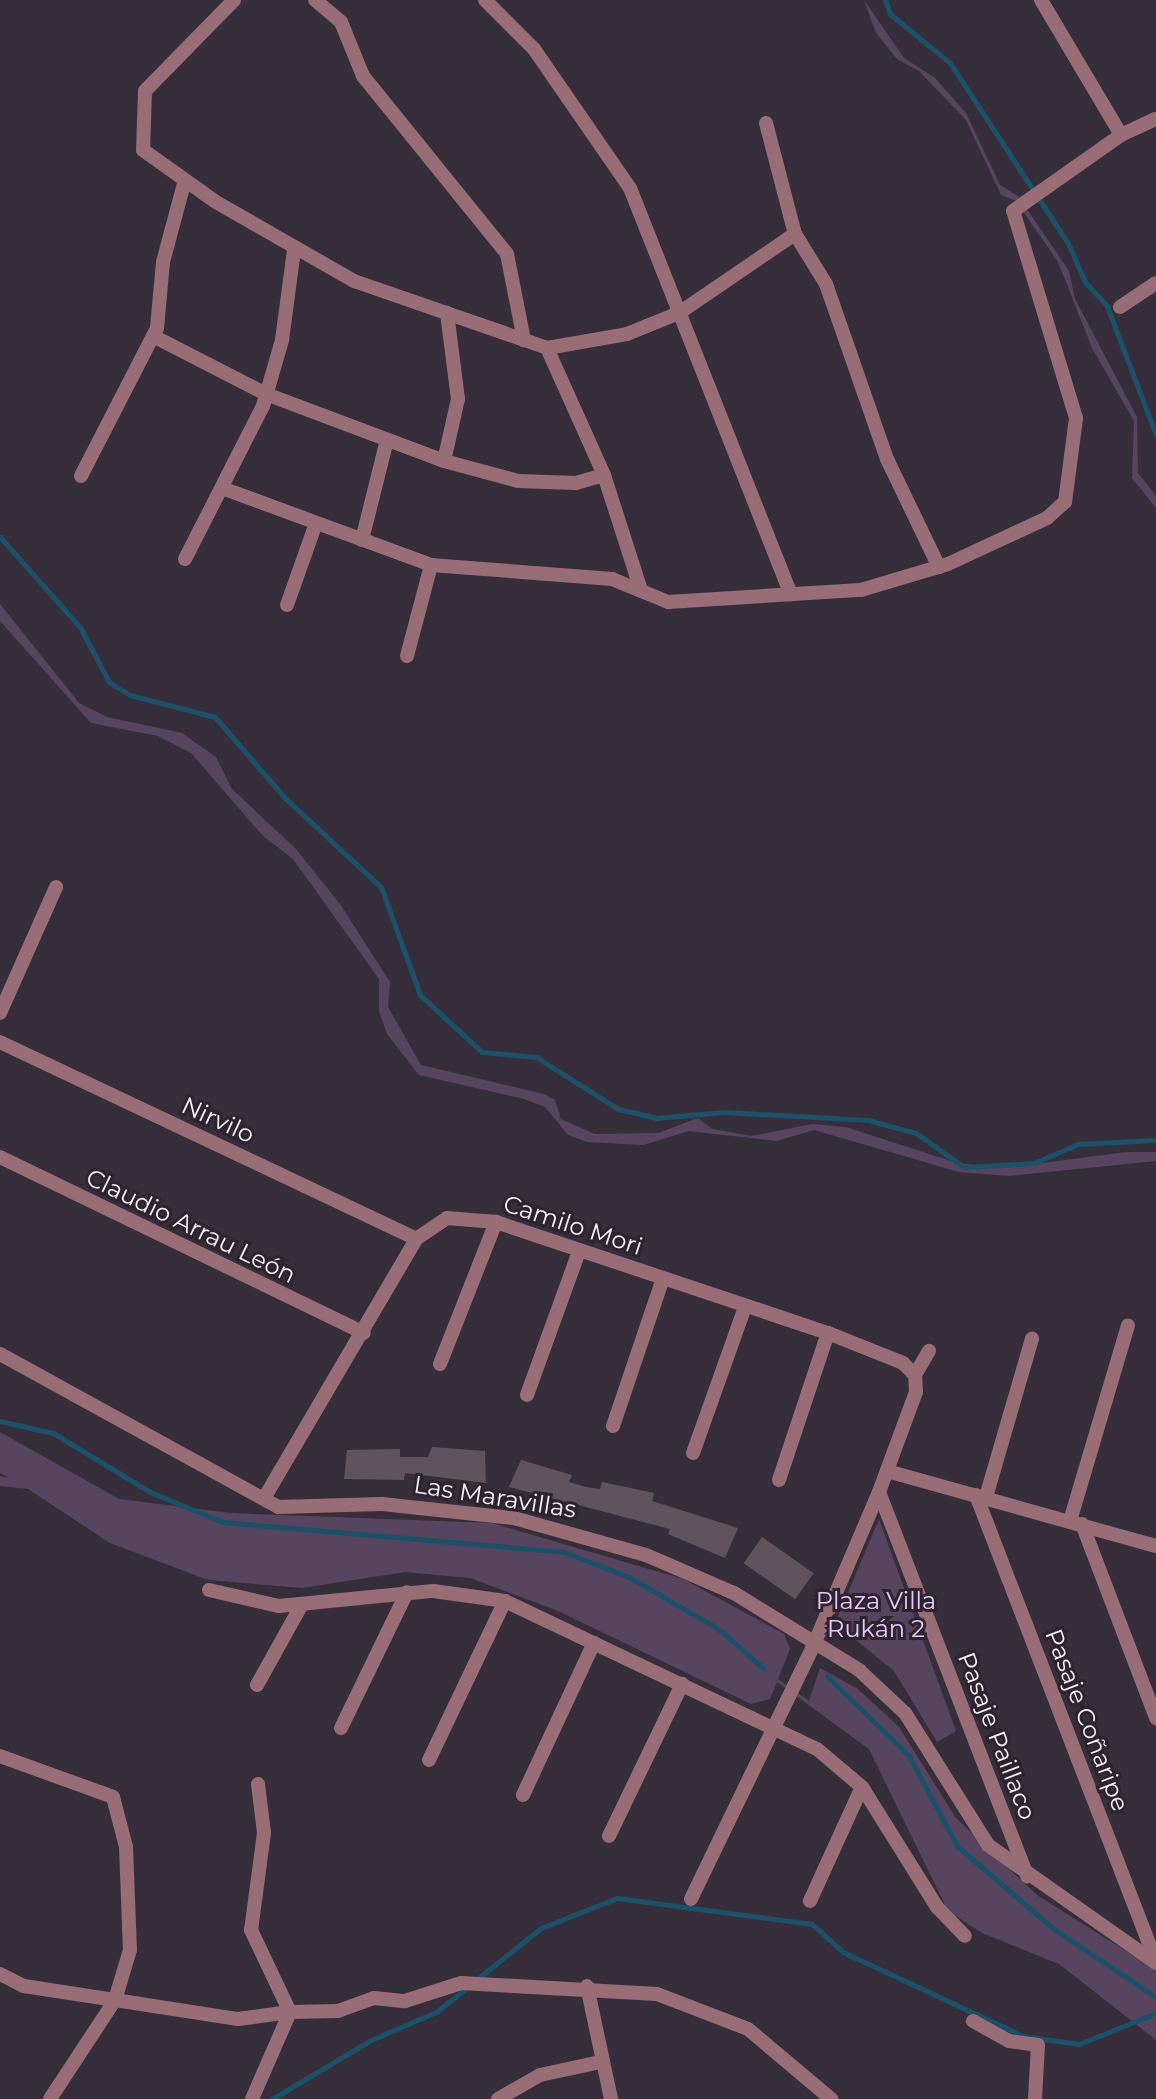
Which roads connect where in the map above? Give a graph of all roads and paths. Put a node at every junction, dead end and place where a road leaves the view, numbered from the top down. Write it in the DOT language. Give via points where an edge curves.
graph roads {
  1 [pos="234,0"];
  2 [pos="315,0"];
  3 [pos="485,0"];
  4 [pos="1041,0"];
  5 [pos="1155,122"];
  6 [pos="766,123"];
  7 [pos="1121,135"];
  8 [pos="185,180"];
  9 [pos="795,234"];
  10 [pos="294,250"];
  11 [pos="1156,283"];
  12 [pos="1120,307"];
  13 [pos="447,313"];
  14 [pos="678,313"];
  15 [pos="153,336"];
  16 [pos="524,340"];
  17 [pos="547,348"];
  18 [pos="266,394"];
  19 [pos="387,440"];
  20 [pos="444,461"];
  21 [pos="604,475"];
  22 [pos="81,476"];
  23 [pos="222,488"];
  24 [pos="316,523"];
  25 [pos="362,540"];
  26 [pos="185,559"];
  27 [pos="431,565"];
  28 [pos="939,567"];
  29 [pos="641,590"];
  30 [pos="791,594"];
  31 [pos="287,606"];
  32 [pos="407,656"];
  33 [pos="56,887"];
  34 [pos="0,1013"];
  35 [pos="0,1042"];
  36 [pos="0,1157"];
  37 [pos="496,1222"];
  38 [pos="416,1239"];
  39 [pos="579,1251"];
  40 [pos="663,1278"];
  41 [pos="746,1307"];
  42 [pos="1128,1325"];
  43 [pos="364,1333"];
  44 [pos="828,1333"];
  45 [pos="1031,1339"];
  46 [pos="929,1351"];
  47 [pos="0,1354"];
  48 [pos="440,1364"];
  49 [pos="915,1375"];
  50 [pos="527,1395"];
  51 [pos="613,1426"];
  52 [pos="693,1452"];
  53 [pos="887,1471"];
  54 [pos="779,1480"];
  55 [pos="879,1492"];
  56 [pos="265,1495"];
  57 [pos="981,1496"];
  58 [pos="1076,1523"];
  59 [pos="1155,1544"];
  60 [pos="209,1590"];
  61 [pos="407,1592"];
  62 [pos="505,1601"];
  63 [pos="301,1606"];
  64 [pos="594,1643"];
  65 [pos="815,1643"];
  66 [pos="682,1684"];
  67 [pos="257,1685"];
  68 [pos="1156,1718"];
  69 [pos="772,1727"];
  70 [pos="341,1728"];
  71 [pos="0,1756"];
  72 [pos="429,1760"];
  73 [pos="258,1784"];
  74 [pos="862,1787"];
  75 [pos="523,1795"];
  76 [pos="609,1836"];
  77 [pos="1028,1878"];
  78 [pos="691,1899"];
  79 [pos="810,1901"];
  80 [pos="965,1936"];
  81 [pos="1156,1962"];
  82 [pos="1,1976"];
  83 [pos="587,1986"];
  84 [pos="115,2000"];
  85 [pos="290,2012"];
  86 [pos="973,2021"];
  87 [pos="600,2062"];
  88 [pos="50,2099"];
  89 [pos="253,2099"];
  90 [pos="498,2099"];
  91 [pos="611,2099"];
  92 [pos="831,2099"];
  93 [pos="1035,2099"];
  1 -- 8 [label="street" via="145,91 142,150"];
  2 -- 16 [label="street" via="341,22 363,76 506,254"];
  3 -- 14 [label="street" via="534,49 614,158"];
  4 -- 7 [label="street"];
  5 -- 7 [label="street"];
  6 -- 9 [label="street"];
  7 -- 28 [label="street" via="1013,211 1076,418 1065,502 1046,519"];
  8 -- 10 [label="street"];
  8 -- 15 [label="street"];
  9 -- 14 [label="street"];
  9 -- 28 [label="street" via="826,284 887,460"];
  10 -- 13 [label="street" via="354,281"];
  10 -- 18 [label="street" via="282,340"];
  11 -- 12 [label="street"];
  13 -- 16 [label="street"];
  13 -- 20 [label="street" via="458,399"];
  14 -- 17 [label="street" via="627,334"];
  14 -- 30 [label="street"];
  15 -- 18 [label="street"];
  15 -- 22 [label="street"];
  16 -- 17 [label="street"];
  17 -- 21 [label="street"];
  18 -- 19 [label="street"];
  18 -- 23 [label="street"];
  19 -- 20 [label="street"];
  19 -- 25 [label="street"];
  20 -- 21 [label="street" via="518,481 576,483"];
  21 -- 29 [label="street"];
  23 -- 24 [label="street"];
  23 -- 26 [label="street"];
  24 -- 25 [label="street"];
  24 -- 31 [label="street"];
  25 -- 27 [label="street"];
  27 -- 29 [label="street" via="611,579"];
  27 -- 32 [label="street"];
  28 -- 30 [label="street" via="861,590"];
  29 -- 30 [label="street" via="668,602"];
  33 -- 34 [label="street"];
  35 -- 38 [label="street, Nirvilo"];
  36 -- 43 [label="street, Claudio Arrau León"];
  37 -- 38 [label="street, Camilo Mori" via="447,1219"];
  37 -- 39 [label="street, Camilo Mori"];
  37 -- 48 [label="street"];
  38 -- 43 [label="street, Camilo Mori"];
  39 -- 40 [label="street, Camilo Mori"];
  39 -- 50 [label="street"];
  40 -- 41 [label="street, Camilo Mori"];
  40 -- 51 [label="street"];
  41 -- 44 [label="street, Camilo Mori"];
  41 -- 52 [label="street"];
  42 -- 58 [label="street"];
  43 -- 56 [label="street, Camilo Mori"];
  44 -- 49 [label="street, Camilo Mori" via="903,1363"];
  44 -- 54 [label="street"];
  45 -- 57 [label="street"];
  46 -- 49 [label="street"];
  47 -- 56 [label="street, Las Maravillas" via="176,1455"];
  49 -- 53 [label="street" via="916,1392"];
  53 -- 55 [label="street"];
  53 -- 57 [label="street"];
  55 -- 65 [label="street"];
  55 -- 77 [label="street, Pasaje Paillaco"];
  56 -- 65 [label="street, Las Maravillas" via="278,1507 426,1506 569,1531 691,1573"];
  57 -- 58 [label="street"];
  57 -- 81 [label="street, Pasaje Coñaripe"];
  58 -- 59 [label="street"];
  58 -- 68 [label="street"];
  60 -- 63 [label="street" via="260,1605"];
  61 -- 62 [label="street"];
  61 -- 63 [label="street"];
  61 -- 70 [label="street"];
  62 -- 64 [label="street"];
  62 -- 72 [label="street"];
  63 -- 67 [label="street"];
  64 -- 66 [label="street"];
  64 -- 75 [label="street"];
  65 -- 69 [label="street"];
  65 -- 77 [label="street, Las Maravillas" via="859,1670 905,1713 971,1825"];
  66 -- 69 [label="street"];
  66 -- 76 [label="street"];
  69 -- 74 [label="street" via="817,1749"];
  69 -- 78 [label="street"];
  71 -- 84 [label="street" via="113,1797 126,1847 130,1950"];
  73 -- 85 [label="street" via="264,1832 251,1930"];
  74 -- 79 [label="street"];
  74 -- 80 [label="street" via="937,1907"];
  77 -- 81 [label="street, Las Maravillas"];
  82 -- 84 [label="street" via="24,1986"];
  83 -- 85 [label="street" via="461,1983 405,2001 374,1998 338,2011"];
  83 -- 87 [label="street"];
  83 -- 92 [label="street" via="657,1994 748,2029"];
  84 -- 85 [label="street" via="238,2020"];
  84 -- 88 [label="street"];
  85 -- 89 [label="street"];
  86 -- 93 [label="street" via="1009,2041 1038,2045"];
  87 -- 90 [label="street" via="540,2075"];
  87 -- 91 [label="street"];
}
